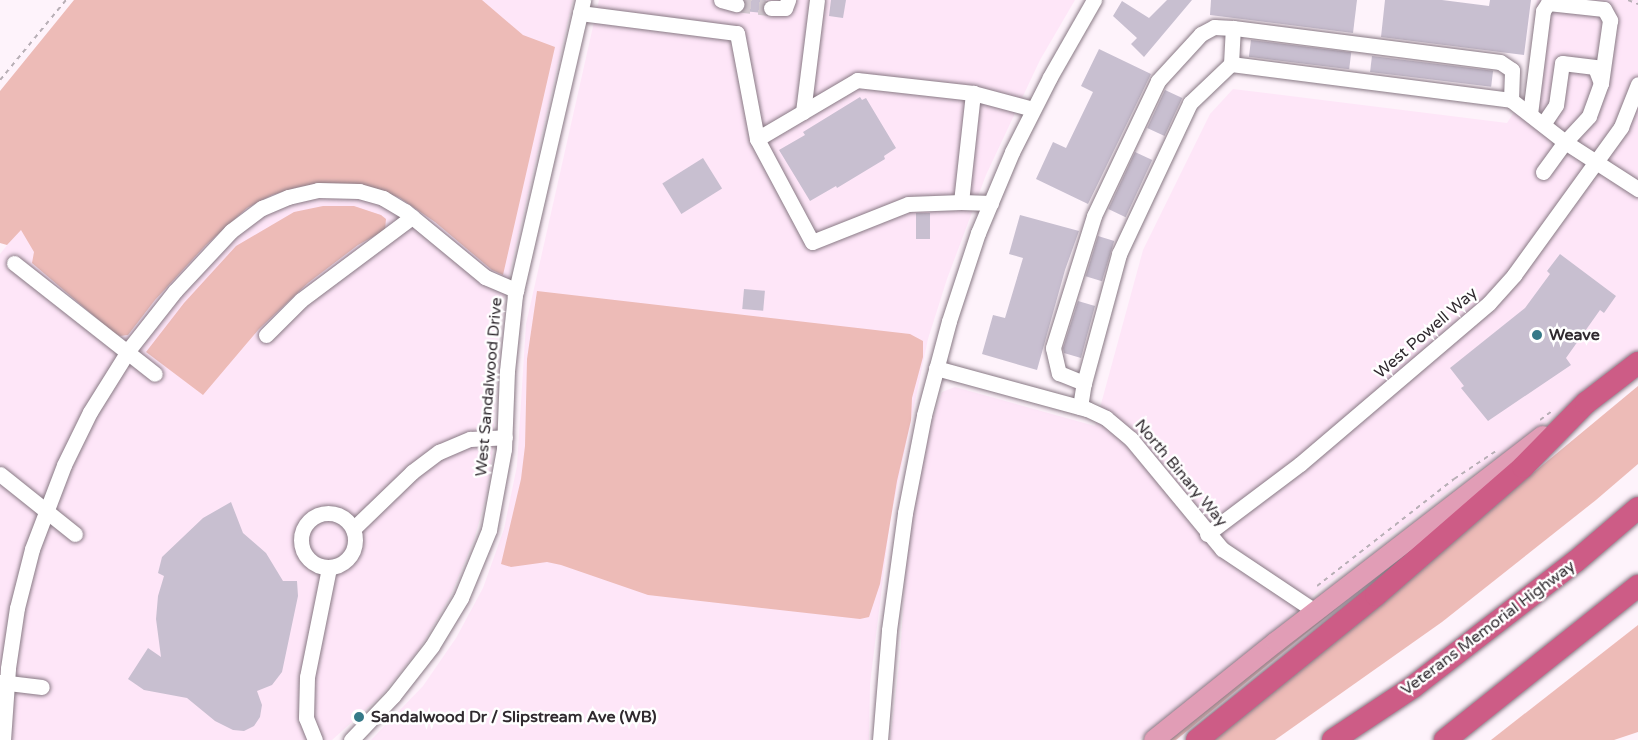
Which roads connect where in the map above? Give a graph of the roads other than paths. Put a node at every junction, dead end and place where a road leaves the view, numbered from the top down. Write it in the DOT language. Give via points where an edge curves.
graph roads {
  1 [pos="817,0"];
  2 [pos="1094,0"];
  3 [pos="788,1"];
  4 [pos="581,7"];
  5 [pos="771,8"];
  6 [pos="1233,28"];
  7 [pos="1231,64"];
  8 [pos="1601,83"];
  9 [pos="1638,84"];
  10 [pos="974,93"];
  11 [pos="1511,100"];
  12 [pos="1033,110"];
  13 [pos="803,112"];
  14 [pos="1530,114"];
  15 [pos="1543,124"];
  16 [pos="757,139"];
  17 [pos="1566,142"];
  18 [pos="1595,162"];
  19 [pos="1543,172"];
  20 [pos="1638,189"];
  21 [pos="961,202"];
  22 [pos="991,203"];
  23 [pos="412,217"];
  24 [pos="14,262"];
  25 [pos="516,290"];
  26 [pos="266,335"];
  27 [pos="128,352"];
  28 [pos="1638,363"];
  29 [pos="936,368"];
  30 [pos="155,374"];
  31 [pos="1084,383"];
  32 [pos="1586,403"];
  33 [pos="1080,407"];
  34 [pos="505,437"];
  35 [pos="0,474"];
  36 [pos="1638,508"];
  37 [pos="45,510"];
  38 [pos="353,529"];
  39 [pos="75,534"];
  40 [pos="1207,534"];
  41 [pos="329,568"];
  42 [pos="1638,586"];
  43 [pos="1315,611"];
  44 [pos="3,682"];
  45 [pos="42,687"];
  46 [pos="3,740"];
  47 [pos="315,740"];
  48 [pos="351,740"];
  49 [pos="880,740"];
  50 [pos="1154,740"];
  51 [pos="1197,740"];
  52 [pos="1333,740"];
  53 [pos="1445,740"];
  1 -- 13 [label="street"];
  2 -- 12 [label="street"];
  3 -- 5 [label="street" via="785,8"];
  4 -- 16 [label="street" via="737,33"];
  4 -- 25 [label="street, West Sandalwood Drive"];
  6 -- 7 [label="street"];
  6 -- 11 [label="street" via="1500,62 1512,70"];
  6 -- 31 [label="street" via="1214,27 1201,34 1158,81 1094,216 1053,348 1059,373"];
  7 -- 11 [label="street"];
  7 -- 31 [label="street" via="1190,103 1122,248"];
  8 -- 14 [label="street" via="1610,20 1604,9 1548,3 1543,11"];
  8 -- 15 [label="street" via="1595,66 1562,63 1556,105"];
  8 -- 17 [label="street" via="1589,116"];
  9 -- 18 [label="street, West Powell Way" via="1621,127"];
  10 -- 12 [label="street"];
  10 -- 13 [label="street" via="857,80"];
  10 -- 21 [label="street"];
  11 -- 14 [label="street"];
  12 -- 22 [label="street"];
  13 -- 16 [label="street"];
  14 -- 15 [label="street"];
  15 -- 17 [label="street"];
  16 -- 21 [label="street" via="812,242 908,204"];
  17 -- 18 [label="street"];
  17 -- 19 [label="street"];
  18 -- 20 [label="street"];
  18 -- 40 [label="street, West Powell Way" via="1514,275 1477,316 1300,464"];
  21 -- 22 [label="street"];
  22 -- 29 [label="street"];
  23 -- 25 [label="street" via="485,277"];
  23 -- 26 [label="street" via="301,300"];
  23 -- 27 [label="street" via="383,198 342,189 301,193 262,208 231,231 198,265"];
  24 -- 27 [label="street"];
  25 -- 34 [label="street, West Sandalwood Drive" via="508,347"];
  27 -- 30 [label="street"];
  27 -- 37 [label="street" via="76,438"];
  28 -- 32 [label="highway"];
  29 -- 33 [label="street, North Binary Way"];
  29 -- 49 [label="street" via="903,523"];
  31 -- 33 [label="street"];
  32 -- 43 [label="main road"];
  32 -- 51 [label="highway" via="1480,505"];
  33 -- 40 [label="street, North Binary Way" via="1124,431"];
  34 -- 38 [label="street" via="471,439 439,452"];
  34 -- 48 [label="street, West Sandalwood Drive" via="489,530 461,598 413,672"];
  35 -- 37 [label="street"];
  36 -- 52 [label="highway, Veterans Memorial Highway" via="1575,562 1413,687"];
  37 -- 39 [label="street"];
  37 -- 44 [label="street" via="19,598"];
  38 -- 41 [label="street" via="353,551 344,563"];
  38 -- 41 [label="street" via="334,514 317,515 305,526 301,542 307,558"];
  40 -- 43 [label="street, North Binary Way" via="1233,558"];
  41 -- 47 [label="street" via="307,676 306,718"];
  42 -- 53 [label="highway"];
  43 -- 50 [label="main road"];
  44 -- 45 [label="street"];
  44 -- 46 [label="street"];
}
